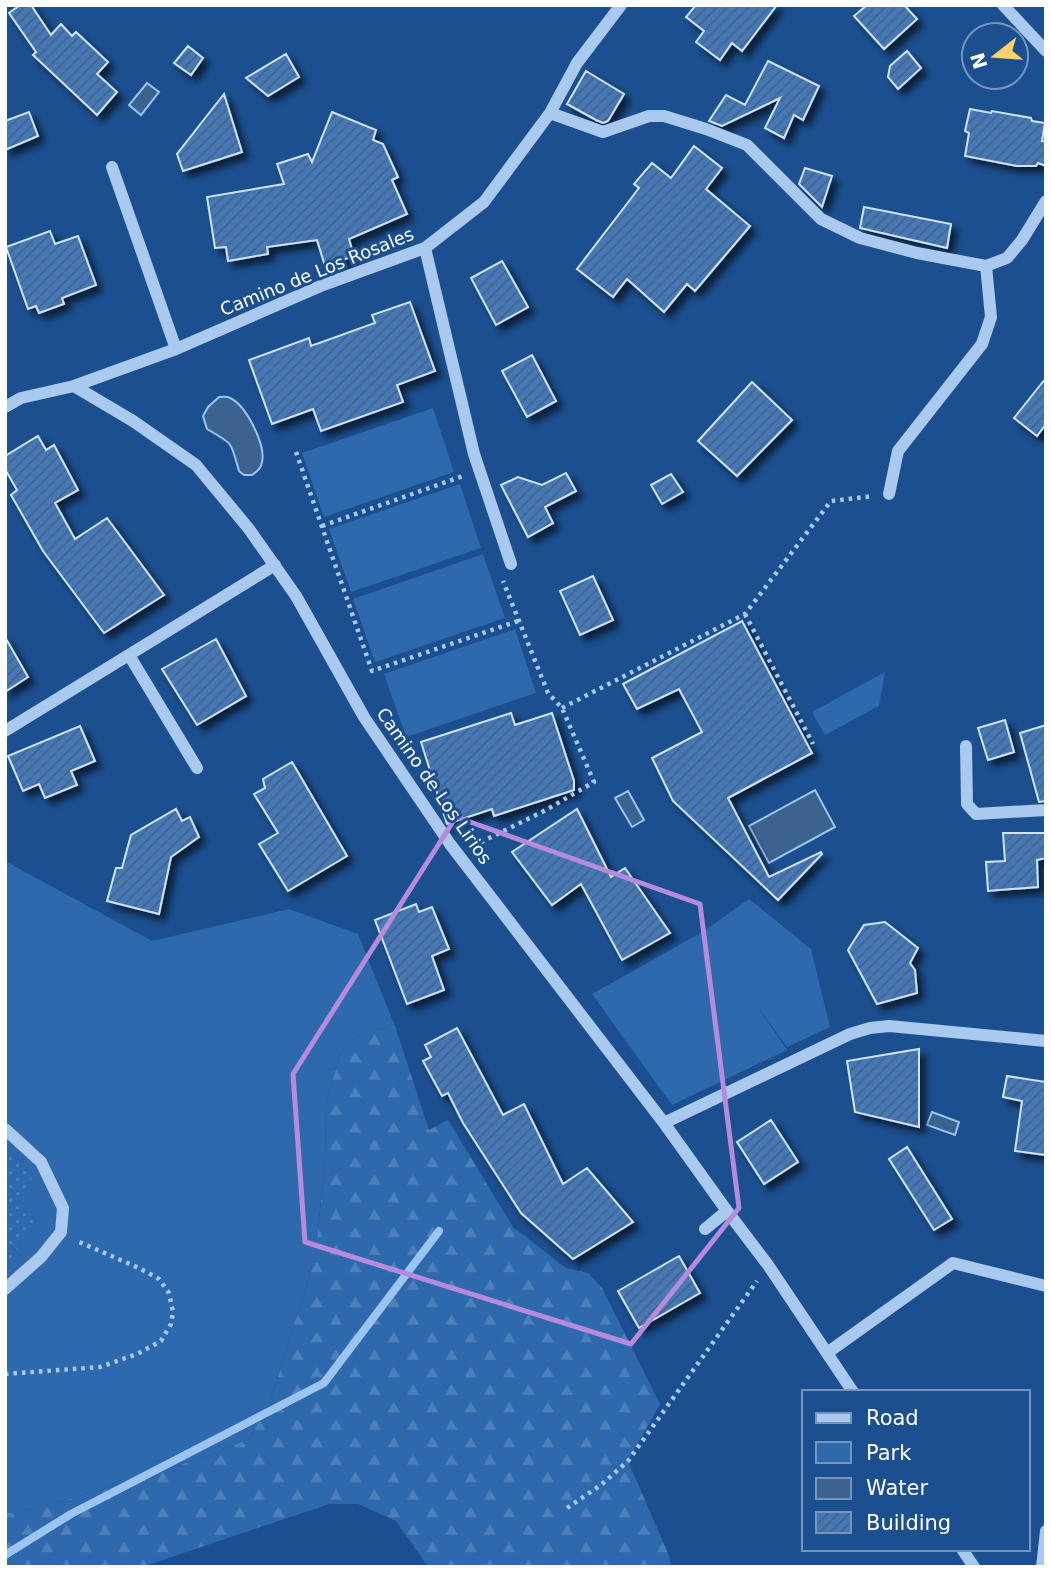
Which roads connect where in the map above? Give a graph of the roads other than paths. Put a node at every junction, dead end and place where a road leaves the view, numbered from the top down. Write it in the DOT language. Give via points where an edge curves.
graph roads {
  1 [pos="621,5"];
  2 [pos="1003,5"];
  3 [pos="1046,51"];
  4 [pos="550,113"];
  5 [pos="112,167"];
  6 [pos="1046,201"];
  7 [pos="425,248"];
  8 [pos="986,266"];
  9 [pos="176,349"];
  10 [pos="74,386"];
  11 [pos="5,407"];
  12 [pos="889,494"];
  13 [pos="511,564"];
  14 [pos="275,565"];
  15 [pos="129,655"];
  16 [pos="5,731"];
  17 [pos="966,746"];
  18 [pos="197,768"];
  19 [pos="1046,810"];
  20 [pos="1046,1041"];
  21 [pos="663,1123"];
  22 [pos="5,1129"];
  23 [pos="727,1211"];
  24 [pos="705,1229"];
  25 [pos="1046,1286"];
  26 [pos="5,1289"];
  27 [pos="827,1353"];
  28 [pos="852,1390"];
  29 [pos="1046,1531"];
  30 [pos="963,1551"];
  31 [pos="974,1567"];
  32 [pos="1042,1567"];
  1 -- 4 [label="street, Camino de Los Rosales" via="577,63"];
  2 -- 3 [label="street"];
  4 -- 7 [label="street, Camino de Los Rosales" via="484,202"];
  4 -- 8 [label="street" via="603,132 649,116 706,129 747,145 821,219 860,238"];
  5 -- 9 [label="street"];
  6 -- 8 [label="street" via="1007,258"];
  7 -- 9 [label="street, Camino de Los Rosales" via="323,285"];
  7 -- 13 [label="street" via="474,454"];
  8 -- 12 [label="street" via="991,317 982,344 898,451"];
  9 -- 10 [label="street, Camino de Los Rosales"];
  10 -- 11 [label="street, Camino de Los Rosales" via="21,398"];
  10 -- 14 [label="street, Camino de Los Lirios" via="196,466"];
  14 -- 15 [label="street"];
  14 -- 21 [label="street, Camino de Los Lirios" via="364,717 457,853"];
  15 -- 16 [label="street"];
  15 -- 18 [label="street"];
  17 -- 19 [label="street" via="967,804 976,814"];
  20 -- 21 [label="street" via="870,1028"];
  21 -- 23 [label="street, Camino de Los Lirios"];
  22 -- 26 [label="street" via="41,1162 63,1208 61,1232"];
  23 -- 24 [label="street"];
  23 -- 27 [label="street, Camino de Los Lirios"];
  25 -- 27 [label="street" via="953,1263"];
  27 -- 28 [label="street, Camino de Los Lirios"];
  29 -- 32 [label="street"];
  30 -- 31 [label="street"];
}
